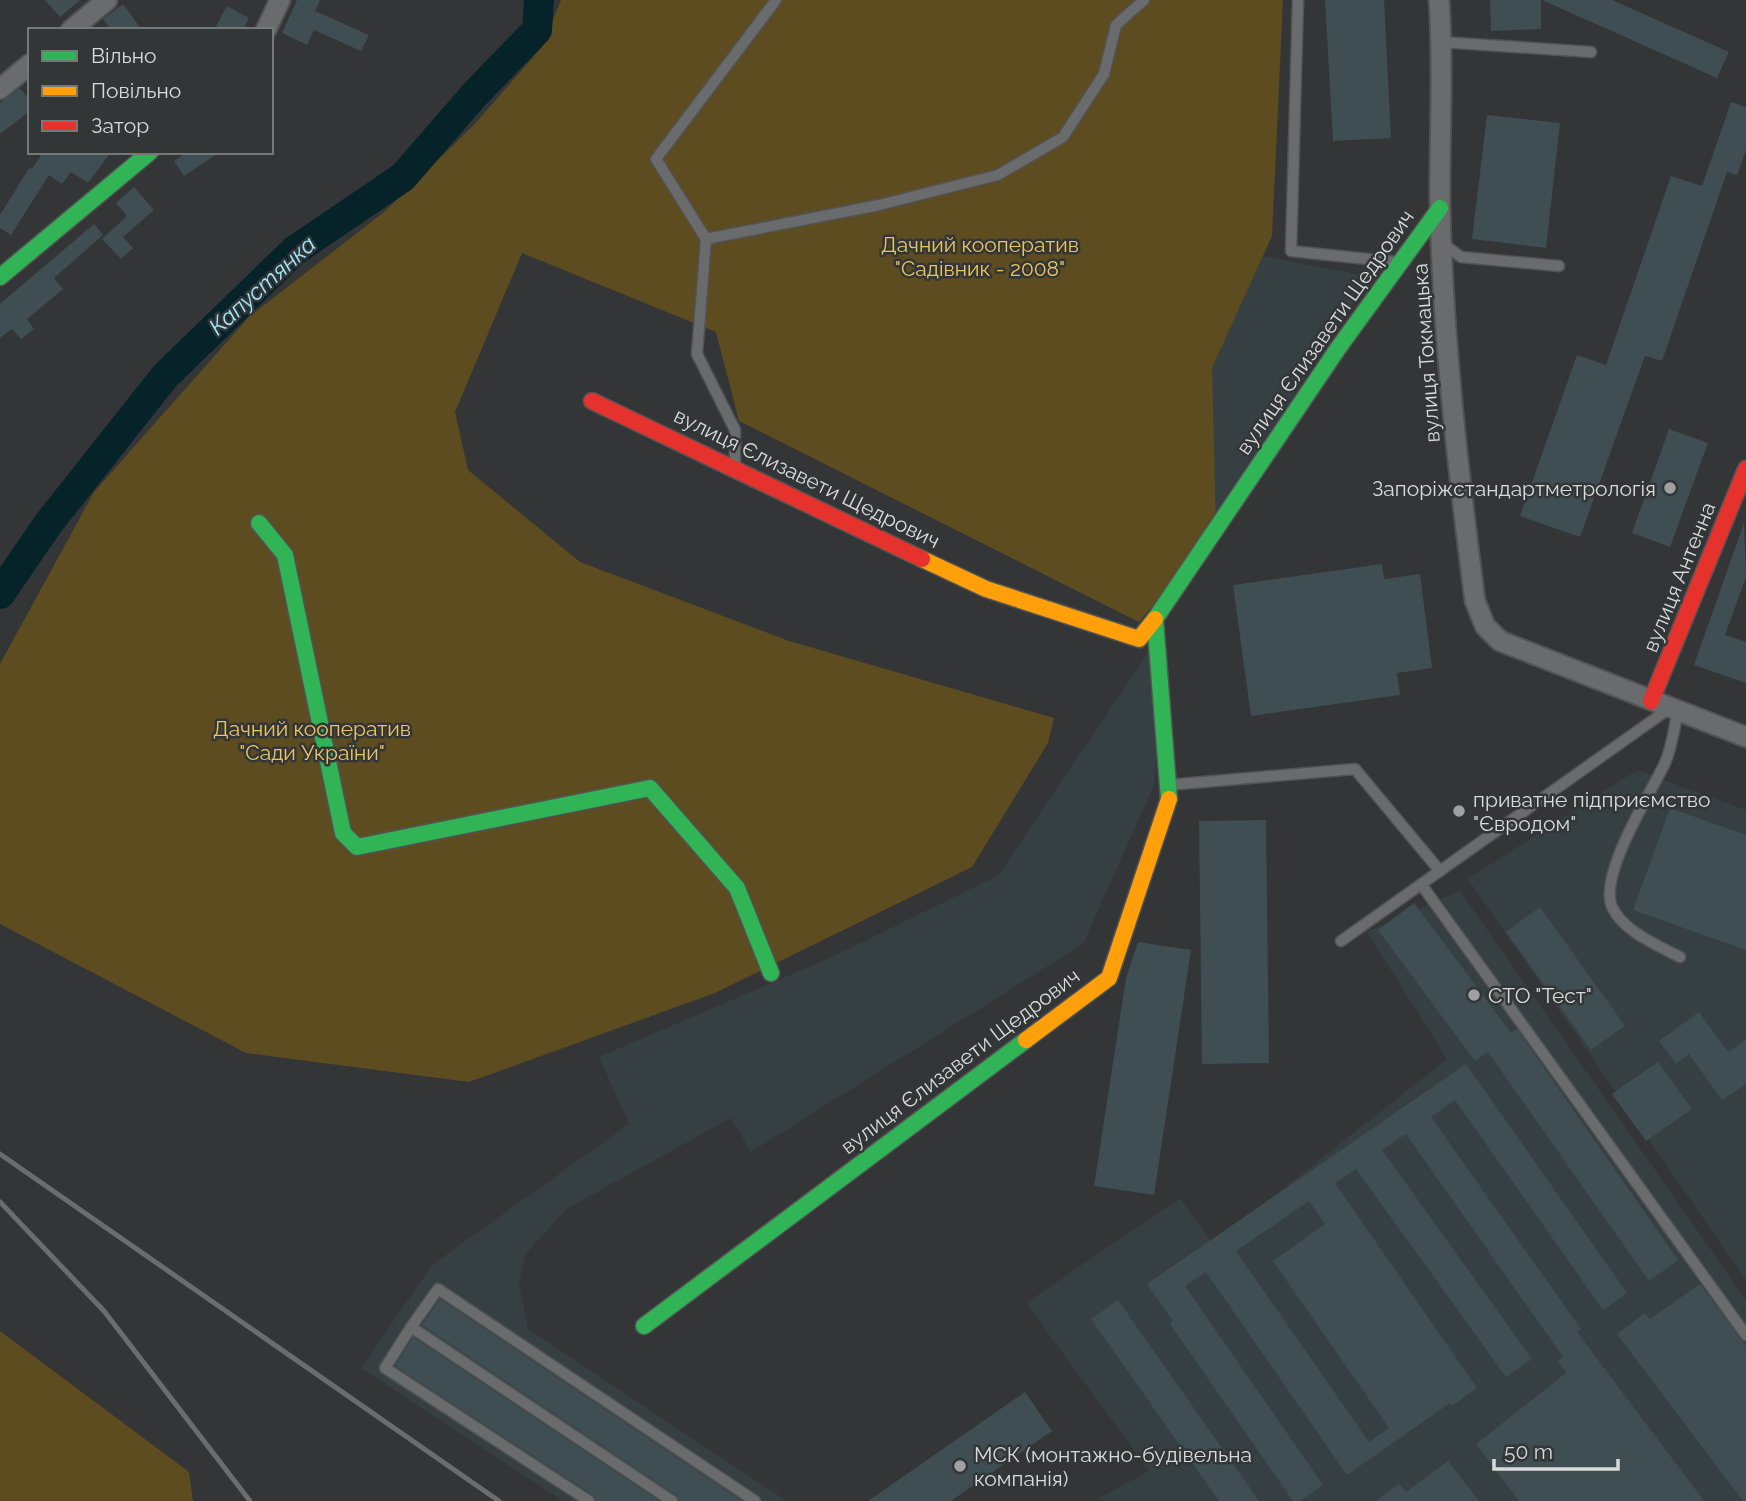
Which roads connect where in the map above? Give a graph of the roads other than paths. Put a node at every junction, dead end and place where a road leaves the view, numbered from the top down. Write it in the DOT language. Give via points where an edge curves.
graph roads {
  1 [pos="107,0"];
  2 [pos="280,0"];
  3 [pos="776,0"];
  4 [pos="1144,0"];
  5 [pos="1298,0"];
  6 [pos="1439,0"];
  7 [pos="73,28"];
  8 [pos="267,28"];
  9 [pos="1442,42"];
  10 [pos="1591,52"];
  11 [pos="28,66"];
  12 [pos="0,89"];
  13 [pos="148,154"];
  14 [pos="1440,208"];
  15 [pos="706,239"];
  16 [pos="1442,243"];
  17 [pos="1400,262"];
  18 [pos="1559,266"];
  19 [pos="0,277"];
  20 [pos="592,401"];
  21 [pos="734,469"];
  22 [pos="1746,469"];
  23 [pos="259,523"];
  24 [pos="1155,619"];
  25 [pos="1651,701"];
  26 [pos="1674,709"];
  27 [pos="1746,737"];
  28 [pos="1168,785"];
  29 [pos="1440,871"];
  30 [pos="1421,884"];
  31 [pos="1341,941"];
  32 [pos="1680,957"];
  33 [pos="771,973"];
  34 [pos="644,1326"];
  35 [pos="411,1327"];
  36 [pos="1746,1335"];
  37 [pos="589,1501"];
  38 [pos="672,1501"];
  39 [pos="755,1501"];
  1 -- 7 [label="street"];
  2 -- 8 [label="street"];
  3 -- 15 [label="lane" via="656,159"];
  4 -- 15 [label="lane" via="1116,25 1104,74 1063,137 998,175 879,205"];
  5 -- 17 [label="lane" via="1291,251"];
  6 -- 9 [label="street, вулиця Єлизавети Щедрович"];
  9 -- 10 [label="lane"];
  9 -- 14 [label="street, вулиця Єлизавети Щедрович"];
  11 -- 12 [label="street"];
  13 -- 19 [label="street"];
  14 -- 16 [label="street, вулиця Токмацька"];
  14 -- 17 [label="street, вулиця Єлизавети Щедрович"];
  15 -- 21 [label="lane" via="697,354 735,430"];
  16 -- 18 [label="lane" via="1461,257"];
  16 -- 25 [label="street, вулиця Токмацька" via="1451,408 1475,601 1485,626 1500,641"];
  17 -- 24 [label="street, вулиця Єлизавети Щедрович"];
  20 -- 21 [label="street, вулиця Єлизавети Щедрович"];
  21 -- 24 [label="street, вулиця Єлизавети Щедрович" via="986,589 1139,639"];
  22 -- 25 [label="street, вулиця Антенна"];
  23 -- 33 [label="street" via="285,555 343,833 357,847 650,788 737,888"];
  24 -- 28 [label="street, вулиця Єлизавети Щедрович"];
  25 -- 26 [label="street, вулиця Токмацька"];
  26 -- 27 [label="street, вулиця Токмацька"];
  26 -- 29 [label="lane"];
  26 -- 32 [label="lane" via="1666,761 1627,833 1609,894 1613,908 1638,935"];
  28 -- 29 [label="lane" via="1355,769"];
  28 -- 34 [label="street, вулиця Єлизавети Щедрович" via="1170,804 1109,978"];
  29 -- 30 [label="lane"];
  30 -- 31 [label="lane"];
  30 -- 36 [label="lane"];
  35 -- 37 [label="lane" via="386,1367"];
  35 -- 38 [label="lane"];
  35 -- 39 [label="lane" via="438,1289"];
}
